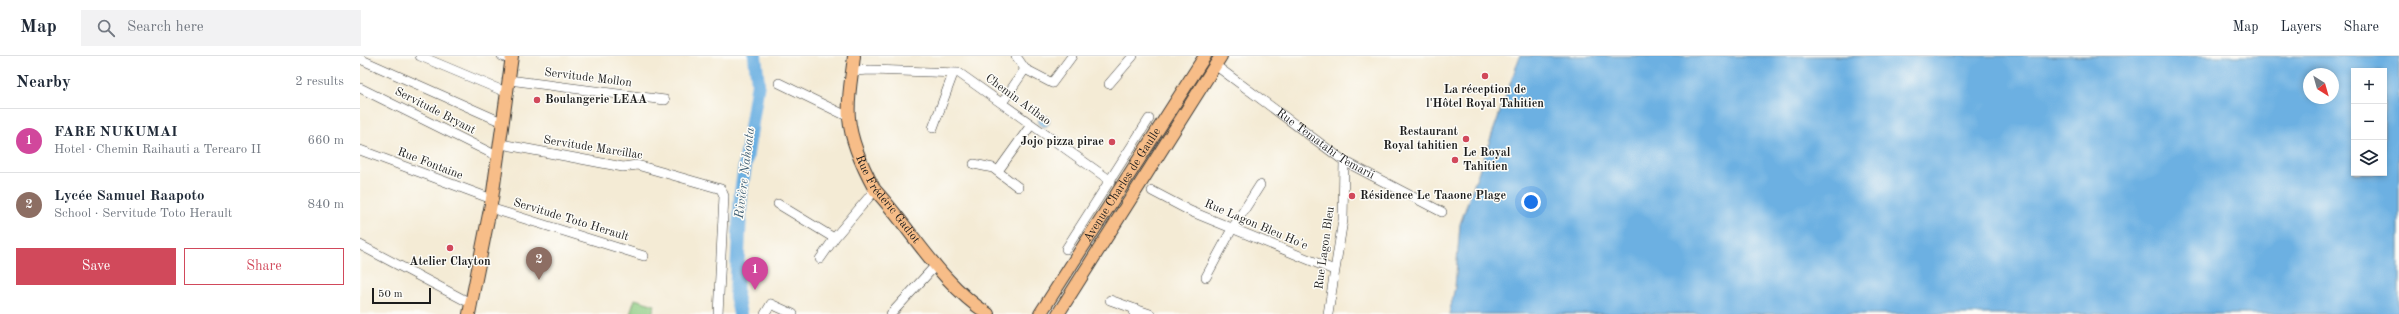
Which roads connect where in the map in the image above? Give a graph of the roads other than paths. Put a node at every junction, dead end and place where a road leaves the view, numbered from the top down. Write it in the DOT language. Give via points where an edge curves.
graph roads {
  1 [pos="420,56"];
  2 [pos="854,56"];
  3 [pos="1016,56"];
  4 [pos="1072,56"];
  5 [pos="1133,56"];
  6 [pos="1204,56"];
  7 [pos="509,57"];
  8 [pos="360,59"];
  9 [pos="1218,60"];
  10 [pos="1025,69"];
  11 [pos="852,71"];
  12 [pos="953,74"];
  13 [pos="779,83"];
  14 [pos="1109,84"];
  15 [pos="509,87"];
  16 [pos="360,88"];
  17 [pos="665,100"];
  18 [pos="1002,103"];
  19 [pos="849,118"];
  20 [pos="1149,119"];
  21 [pos="504,123"];
  22 [pos="1031,124"];
  23 [pos="933,128"];
  24 [pos="501,144"];
  25 [pos="360,150"];
  26 [pos="499,157"];
  27 [pos="1344,161"];
  28 [pos="974,164"];
  29 [pos="998,171"];
  30 [pos="1110,180"];
  31 [pos="1260,185"];
  32 [pos="1018,187"];
  33 [pos="875,190"];
  34 [pos="1152,191"];
  35 [pos="491,204"];
  36 [pos="778,204"];
  37 [pos="1442,212"];
  38 [pos="1232,229"];
  39 [pos="834,238"];
  40 [pos="360,245"];
  41 [pos="1066,249"];
  42 [pos="644,256"];
  43 [pos="820,259"];
  44 [pos="935,266"];
  45 [pos="1334,270"];
  46 [pos="1206,277"];
  47 [pos="1110,300"];
  48 [pos="471,309"];
  49 [pos="1134,312"];
  50 [pos="718,314"];
  51 [pos="765,314"];
  52 [pos="793,314"];
  53 [pos="891,314"];
  54 [pos="988,314"];
  55 [pos="1040,314"];
  56 [pos="1058,314"];
  57 [pos="1150,314"];
  58 [pos="1328,314"];
  1 -- 15 [label="street, Servitude Mollon"];
  2 -- 11 [label="main road, Rue Frédéric Gadiot"];
  3 -- 10 [label="street"];
  4 -- 10 [label="street" via="1052,83"];
  5 -- 14 [label="street"];
  6 -- 55 [label="main road, Avenue Charles de Gaulle"];
  7 -- 15 [label="main road"];
  8 -- 21 [label="street"];
  9 -- 27 [label="street, Rue Tematahi Temarii"];
  9 -- 56 [label="main road, Avenue Charles de Gaulle"];
  10 -- 18 [label="street"];
  11 -- 12 [label="street, Chemin Atihao"];
  11 -- 19 [label="main road, Rue Frédéric Gadiot"];
  12 -- 18 [label="street, Chemin Atihao" via="959,73"];
  12 -- 23 [label="street"];
  13 -- 19 [label="street"];
  15 -- 17 [label="street, Servitude Mollon"];
  15 -- 21 [label="main road"];
  16 -- 26 [label="street, Servitude Bryant"];
  18 -- 22 [label="street, Chemin Atihao"];
  19 -- 33 [label="main road, Rue Frédéric Gadiot" via="859,157"];
  20 -- 30 [label="street"];
  21 -- 24 [label="main road"];
  22 -- 29 [label="street"];
  22 -- 30 [label="street, Chemin Atihao"];
  24 -- 26 [label="main road"];
  24 -- 50 [label="street, Servitude Marcillac" via="623,167 637,165 721,189 724,196"];
  25 -- 35 [label="street, Rue Fontaine"];
  26 -- 35 [label="main road"];
  27 -- 37 [label="street, Rue Tematahi Temarii"];
  27 -- 45 [label="street, Rue Lagon Bleu" via="1343,220"];
  28 -- 29 [label="street"];
  29 -- 32 [label="street"];
  30 -- 41 [label="street"];
  31 -- 38 [label="street"];
  33 -- 39 [label="street"];
  33 -- 44 [label="main road, Rue Frédéric Gadiot"];
  34 -- 38 [label="street, Rue Lagon Bleu Ho'e"];
  35 -- 42 [label="street, Servitude Toto Herault"];
  35 -- 48 [label="main road"];
  36 -- 39 [label="street"];
  38 -- 45 [label="street, Rue Lagon Bleu Ho'e"];
  38 -- 46 [label="street"];
  39 -- 43 [label="street"];
  40 -- 48 [label="street"];
  44 -- 53 [label="street"];
  44 -- 54 [label="main road, Rue Frédéric Gadiot" via="958,290"];
  45 -- 58 [label="street, Rue Lagon Bleu"];
  47 -- 49 [label="street"];
  49 -- 57 [label="street"];
  51 -- 52 [label="street" via="771,304"];
}
